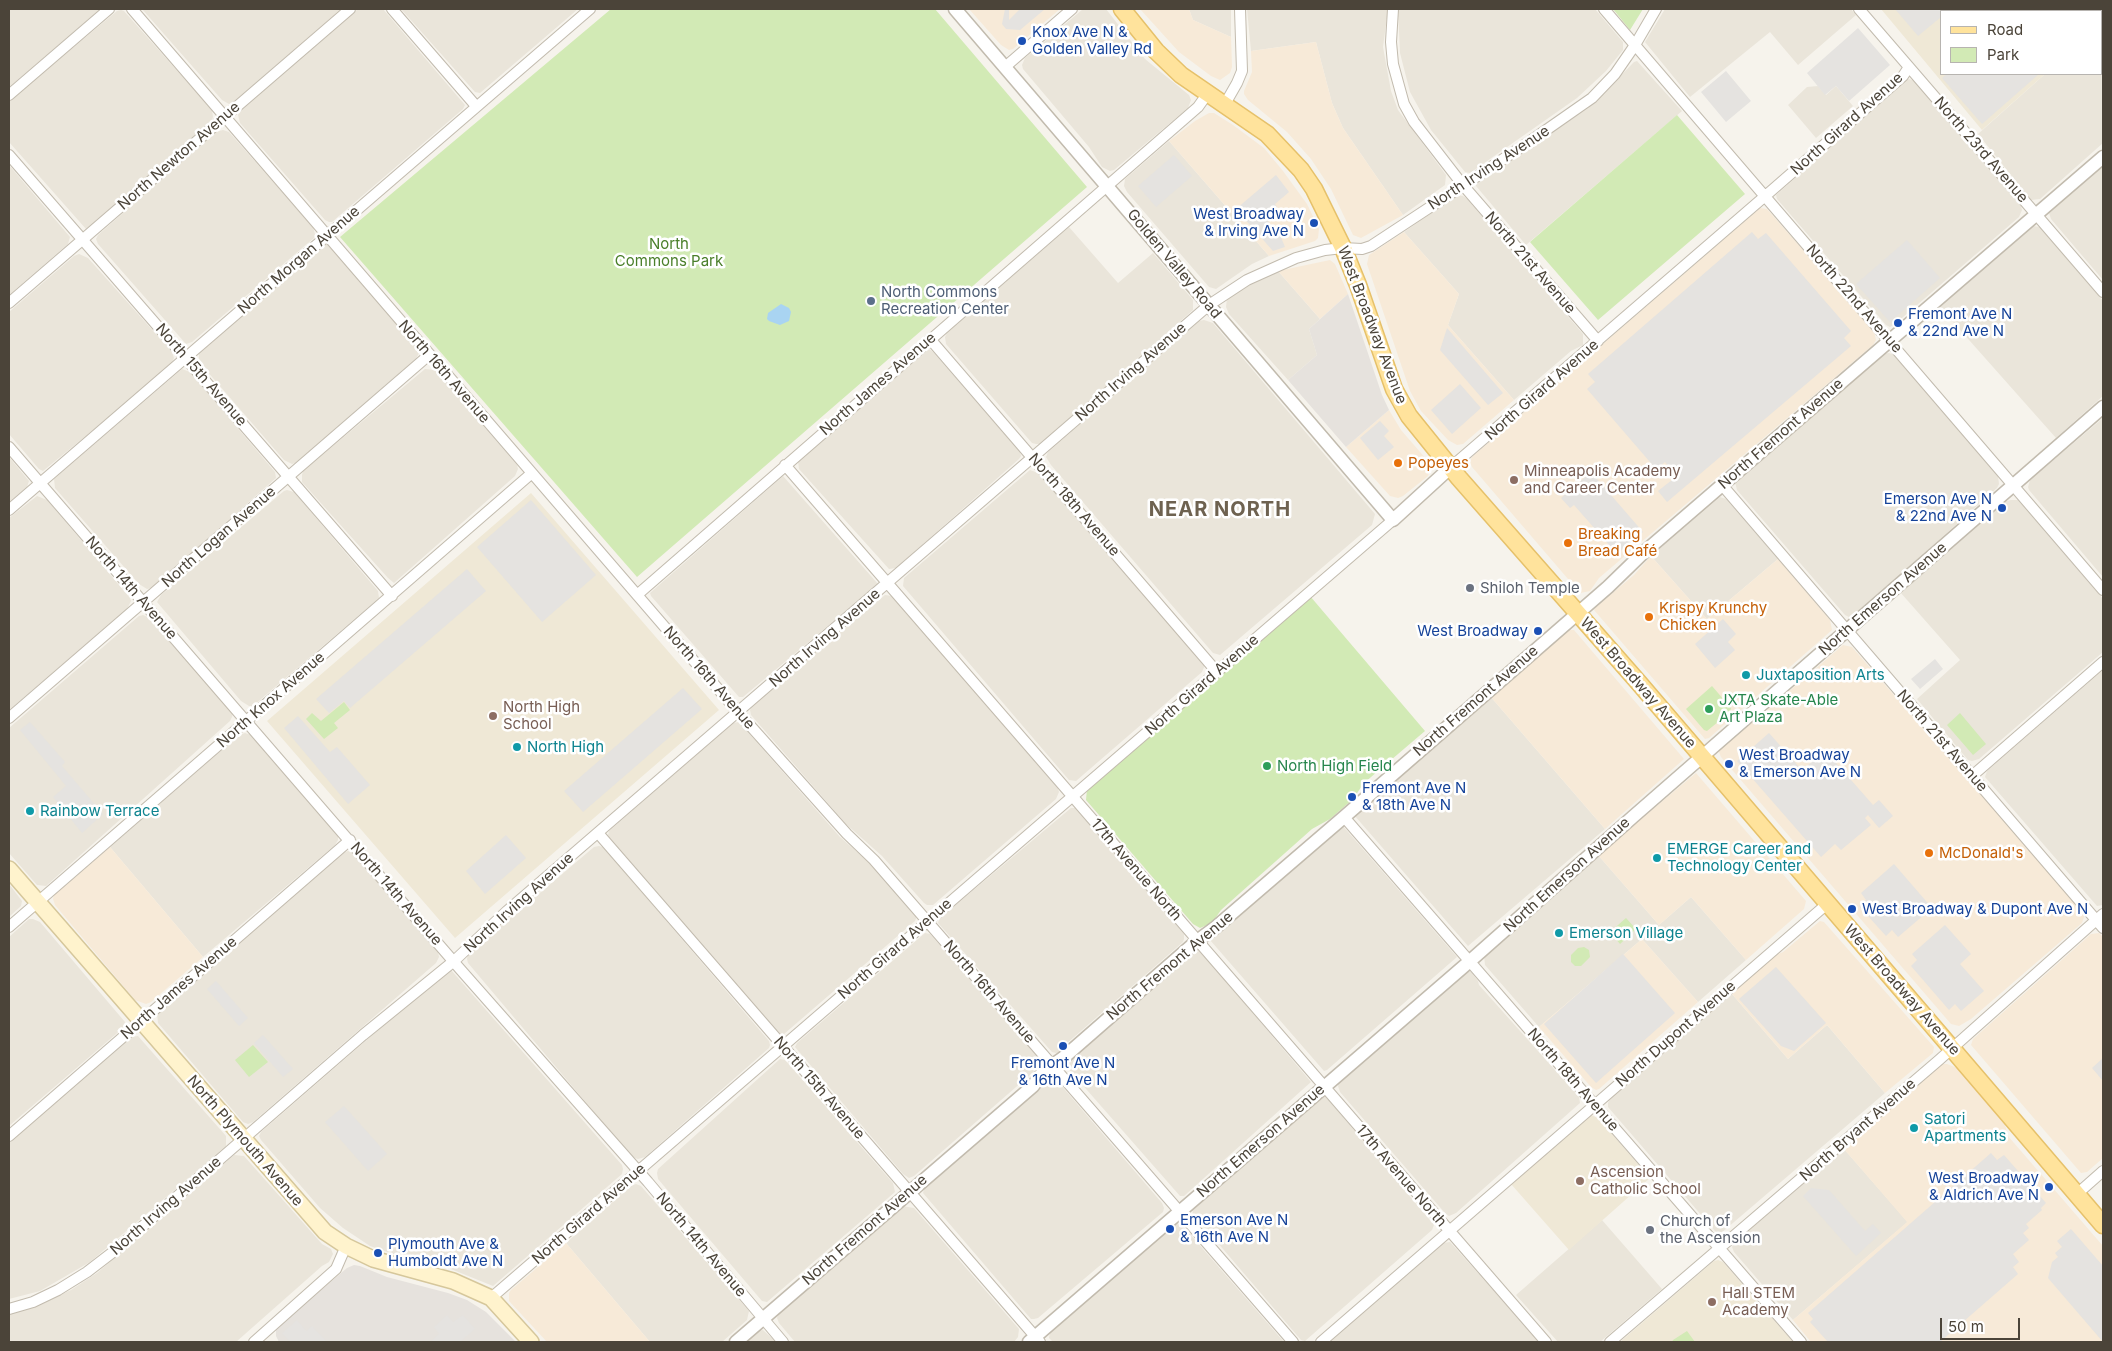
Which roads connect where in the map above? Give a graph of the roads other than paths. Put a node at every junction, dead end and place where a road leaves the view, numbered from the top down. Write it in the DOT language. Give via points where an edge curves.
graph roads {
  1 [pos="109,9"];
  2 [pos="132,9"];
  3 [pos="350,9"];
  4 [pos="392,9"];
  5 [pos="590,9"];
  6 [pos="955,9"];
  7 [pos="1072,9"];
  8 [pos="1122,9"];
  9 [pos="1240,9"];
  10 [pos="1393,9"];
  11 [pos="1604,9"];
  12 [pos="1656,9"];
  13 [pos="1859,9"];
  14 [pos="1635,45"];
  15 [pos="1005,67"];
  16 [pos="1909,68"];
  17 [pos="1208,93"];
  18 [pos="9,95"];
  19 [pos="1225,104"];
  20 [pos="476,106"];
  21 [pos="225,116"];
  22 [pos="9,155"];
  23 [pos="2103,157"];
  24 [pos="1462,184"];
  25 [pos="1107,186"];
  26 [pos="1765,196"];
  27 [pos="2036,214"];
  28 [pos="327,236"];
  29 [pos="83,240"];
  30 [pos="1343,248"];
  31 [pos="2103,292"];
  32 [pos="9,303"];
  33 [pos="1209,306"];
  34 [pos="930,339"];
  35 [pos="1598,341"];
  36 [pos="1890,341"];
  37 [pos="429,355"];
  38 [pos="186,358"];
  39 [pos="2103,406"];
  40 [pos="9,447"];
  41 [pos="1032,457"];
  42 [pos="785,465"];
  43 [pos="1451,467"];
  44 [pos="532,473"];
  45 [pos="288,476"];
  46 [pos="40,483"];
  47 [pos="2013,484"];
  48 [pos="1722,486"];
  49 [pos="9,510"];
  50 [pos="1393,520"];
  51 [pos="888,584"];
  52 [pos="2103,590"];
  53 [pos="392,596"];
  54 [pos="638,596"];
  55 [pos="143,602"];
  56 [pos="1578,614"];
  57 [pos="1847,630"];
  58 [pos="2103,662"];
  59 [pos="1217,672"];
  60 [pos="738,712"];
  61 [pos="9,718"];
  62 [pos="247,721"];
  63 [pos="1701,757"];
  64 [pos="1972,776"];
  65 [pos="1072,796"];
  66 [pos="1344,817"];
  67 [pos="598,834"];
  68 [pos="350,840"];
  69 [pos="9,869"];
  70 [pos="37,902"];
  71 [pos="1827,904"];
  72 [pos="2100,917"];
  73 [pos="928,920"];
  74 [pos="9,927"];
  75 [pos="2103,928"];
  76 [pos="1197,941"];
  77 [pos="454,961"];
  78 [pos="1470,961"];
  79 [pos="141,1020"];
  80 [pos="783,1046"];
  81 [pos="1952,1048"];
  82 [pos="1052,1065"];
  83 [pos="1323,1087"];
  84 [pos="1594,1105"];
  85 [pos="9,1136"];
  86 [pos="244,1139"];
  87 [pos="638,1172"];
  88 [pos="2103,1172"];
  89 [pos="909,1192"];
  90 [pos="2077,1194"];
  91 [pos="1179,1212"];
  92 [pos="2103,1224"];
  93 [pos="1449,1231"];
  94 [pos="346,1246"];
  95 [pos="1720,1249"];
  96 [pos="491,1298"];
  97 [pos="9,1309"];
  98 [pos="763,1319"];
  99 [pos="1034,1340"];
  100 [pos="258,1341"];
  101 [pos="531,1342"];
  102 [pos="736,1342"];
  103 [pos="783,1342"];
  104 [pos="1293,1342"];
  105 [pos="1321,1342"];
  106 [pos="1546,1342"];
  107 [pos="1610,1342"];
  108 [pos="1801,1342"];
  1 -- 18 [label="street"];
  2 -- 21 [label="street, North 16th Avenue"];
  3 -- 21 [label="street, North Newton Avenue"];
  4 -- 20 [label="street"];
  5 -- 20 [label="street, North Morgan Avenue"];
  6 -- 15 [label="street, Golden Valley Road"];
  7 -- 15 [label="street"];
  8 -- 17 [label="main road, West Broadway Avenue" via="1156,51 1181,75"];
  9 -- 19 [label="street" via="1242,71"];
  10 -- 24 [label="street, North 21st Avenue" via="1393,64 1404,104 1422,134"];
  11 -- 14 [label="street, North 22nd Avenue"];
  12 -- 14 [label="street, North Irving Avenue"];
  13 -- 16 [label="street, North 23rd Avenue"];
  14 -- 24 [label="street, North Irving Avenue" via="1615,74 1592,98"];
  14 -- 26 [label="street, North 22nd Avenue"];
  15 -- 25 [label="street, Golden Valley Road"];
  16 -- 26 [label="street, North Girard Avenue"];
  16 -- 27 [label="street, North 23rd Avenue"];
  17 -- 19 [label="main road, West Broadway Avenue"];
  17 -- 25 [label="street, North James Avenue" via="1198,107"];
  19 -- 30 [label="main road, West Broadway Avenue" via="1268,134 1301,170"];
  20 -- 28 [label="street, North Morgan Avenue"];
  21 -- 28 [label="street, North 16th Avenue"];
  21 -- 29 [label="street, North Newton Avenue"];
  22 -- 29 [label="street, North 15th Avenue"];
  23 -- 27 [label="street, North Fremont Avenue"];
  24 -- 30 [label="street, North Irving Avenue" via="1371,246"];
  24 -- 35 [label="street, North 21st Avenue"];
  25 -- 33 [label="street, Golden Valley Road"];
  25 -- 34 [label="street, North James Avenue"];
  26 -- 35 [label="street, North Girard Avenue"];
  26 -- 36 [label="street, North 22nd Avenue"];
  27 -- 31 [label="street, North 23rd Avenue"];
  27 -- 36 [label="street, North Fremont Avenue"];
  28 -- 37 [label="street, North 16th Avenue"];
  28 -- 38 [label="street, North Morgan Avenue"];
  29 -- 32 [label="street, North Newton Avenue"];
  29 -- 38 [label="street, North 15th Avenue"];
  30 -- 33 [label="street, North Irving Avenue" via="1303,256 1270,269 1247,280"];
  30 -- 43 [label="main road, West Broadway Avenue" via="1394,389 1406,412"];
  33 -- 41 [label="street, North Irving Avenue"];
  33 -- 50 [label="street, Golden Valley Road"];
  34 -- 41 [label="street, North 18th Avenue"];
  34 -- 42 [label="street, North James Avenue"];
  35 -- 43 [label="street, North Girard Avenue"];
  36 -- 47 [label="street, North 22nd Avenue"];
  36 -- 48 [label="street, North Fremont Avenue"];
  37 -- 44 [label="street, North 16th Avenue"];
  37 -- 45 [label="street, North Logan Avenue"];
  38 -- 45 [label="street, North 15th Avenue"];
  38 -- 46 [label="street, North Morgan Avenue"];
  39 -- 47 [label="street, North Emerson Avenue"];
  40 -- 46 [label="street, North 14th Avenue"];
  41 -- 51 [label="street, North Irving Avenue"];
  41 -- 59 [label="street, North 18th Avenue"];
  42 -- 51 [label="street, 17th Avenue North"];
  42 -- 54 [label="street, North James Avenue"];
  43 -- 50 [label="street, North Girard Avenue"];
  43 -- 56 [label="main road, West Broadway Avenue"];
  44 -- 53 [label="street, North Knox Avenue"];
  44 -- 54 [label="street, North 16th Avenue"];
  45 -- 53 [label="street, North 15th Avenue"];
  45 -- 55 [label="street, North Logan Avenue"];
  46 -- 49 [label="street, North Morgan Avenue"];
  46 -- 55 [label="street, North 14th Avenue"];
  47 -- 52 [label="street, North 22nd Avenue"];
  47 -- 57 [label="street, North Emerson Avenue"];
  48 -- 56 [label="street, North Fremont Avenue"];
  48 -- 57 [label="street, North 21st Avenue"];
  50 -- 59 [label="street, North Girard Avenue"];
  51 -- 60 [label="street, North Irving Avenue"];
  51 -- 65 [label="street, 17th Avenue North"];
  53 -- 62 [label="street, North Knox Avenue"];
  54 -- 60 [label="street, North 16th Avenue"];
  55 -- 61 [label="street, North Logan Avenue"];
  55 -- 62 [label="street, North 14th Avenue"];
  56 -- 63 [label="main road, West Broadway Avenue"];
  56 -- 66 [label="street, North Fremont Avenue"];
  57 -- 63 [label="street, North Emerson Avenue"];
  57 -- 64 [label="street, North 21st Avenue"];
  58 -- 64 [label="street"];
  59 -- 65 [label="street, North Girard Avenue"];
  60 -- 67 [label="street, North Irving Avenue"];
  60 -- 73 [label="street, North 16th Avenue"];
  62 -- 68 [label="street, North 14th Avenue"];
  62 -- 70 [label="street, North Knox Avenue"];
  63 -- 71 [label="main road, West Broadway Avenue"];
  63 -- 78 [label="street, North Emerson Avenue"];
  64 -- 72 [label="street, North 21st Avenue"];
  65 -- 73 [label="street, North Girard Avenue"];
  65 -- 76 [label="street, 17th Avenue North"];
  66 -- 76 [label="street, North Fremont Avenue"];
  66 -- 78 [label="street, North 18th Avenue"];
  67 -- 77 [label="street, North Irving Avenue"];
  67 -- 80 [label="street, North 15th Avenue"];
  68 -- 77 [label="street, North 14th Avenue"];
  68 -- 79 [label="street, North James Avenue"];
  69 -- 70 [label="main road, North Plymouth Avenue"];
  70 -- 74 [label="street, North Knox Avenue"];
  70 -- 79 [label="main road, North Plymouth Avenue"];
  71 -- 81 [label="main road, West Broadway Avenue"];
  71 -- 84 [label="street, North Dupont Avenue"];
  72 -- 75 [label="street, North 21st Avenue"];
  72 -- 81 [label="street, North Bryant Avenue"];
  73 -- 80 [label="street, North Girard Avenue"];
  73 -- 82 [label="street, North 16th Avenue"];
  76 -- 82 [label="street, North Fremont Avenue"];
  76 -- 83 [label="street, 17th Avenue North"];
  77 -- 86 [label="street, North Irving Avenue"];
  77 -- 87 [label="street, North 14th Avenue"];
  78 -- 83 [label="street, North Emerson Avenue"];
  78 -- 84 [label="street, North 18th Avenue"];
  79 -- 85 [label="street, North James Avenue"];
  79 -- 86 [label="main road, North Plymouth Avenue"];
  80 -- 87 [label="street, North Girard Avenue"];
  80 -- 89 [label="street, North 15th Avenue"];
  81 -- 90 [label="main road, West Broadway Avenue"];
  81 -- 95 [label="street, North Bryant Avenue"];
  82 -- 89 [label="street, North Fremont Avenue" via="1038,1076 1033,1086"];
  82 -- 91 [label="street, North 16th Avenue"];
  83 -- 91 [label="street, North Emerson Avenue"];
  83 -- 93 [label="street, 17th Avenue North"];
  84 -- 93 [label="street, North Dupont Avenue"];
  84 -- 95 [label="street, North 18th Avenue"];
  86 -- 94 [label="main road, North Plymouth Avenue" via="325,1232"];
  86 -- 97 [label="street, North Irving Avenue" via="87,1272 33,1302"];
  87 -- 96 [label="street, North Girard Avenue"];
  87 -- 98 [label="street, North 14th Avenue"];
  88 -- 90 [label="street"];
  89 -- 98 [label="street, North Fremont Avenue"];
  89 -- 99 [label="street, North 15th Avenue"];
  90 -- 92 [label="main road, West Broadway Avenue"];
  91 -- 99 [label="street, North Emerson Avenue"];
  91 -- 104 [label="street, North 16th Avenue"];
  93 -- 105 [label="street, North Dupont Avenue"];
  93 -- 106 [label="street, 17th Avenue North"];
  94 -- 96 [label="main road, North Plymouth Avenue" via="373,1259 453,1281"];
  94 -- 100 [label="street" via="336,1269"];
  95 -- 107 [label="street, North Bryant Avenue"];
  95 -- 108 [label="street, North 18th Avenue"];
  96 -- 101 [label="main road, North Plymouth Avenue"];
  98 -- 102 [label="street, North Fremont Avenue"];
  98 -- 103 [label="street, North 14th Avenue"];
}
